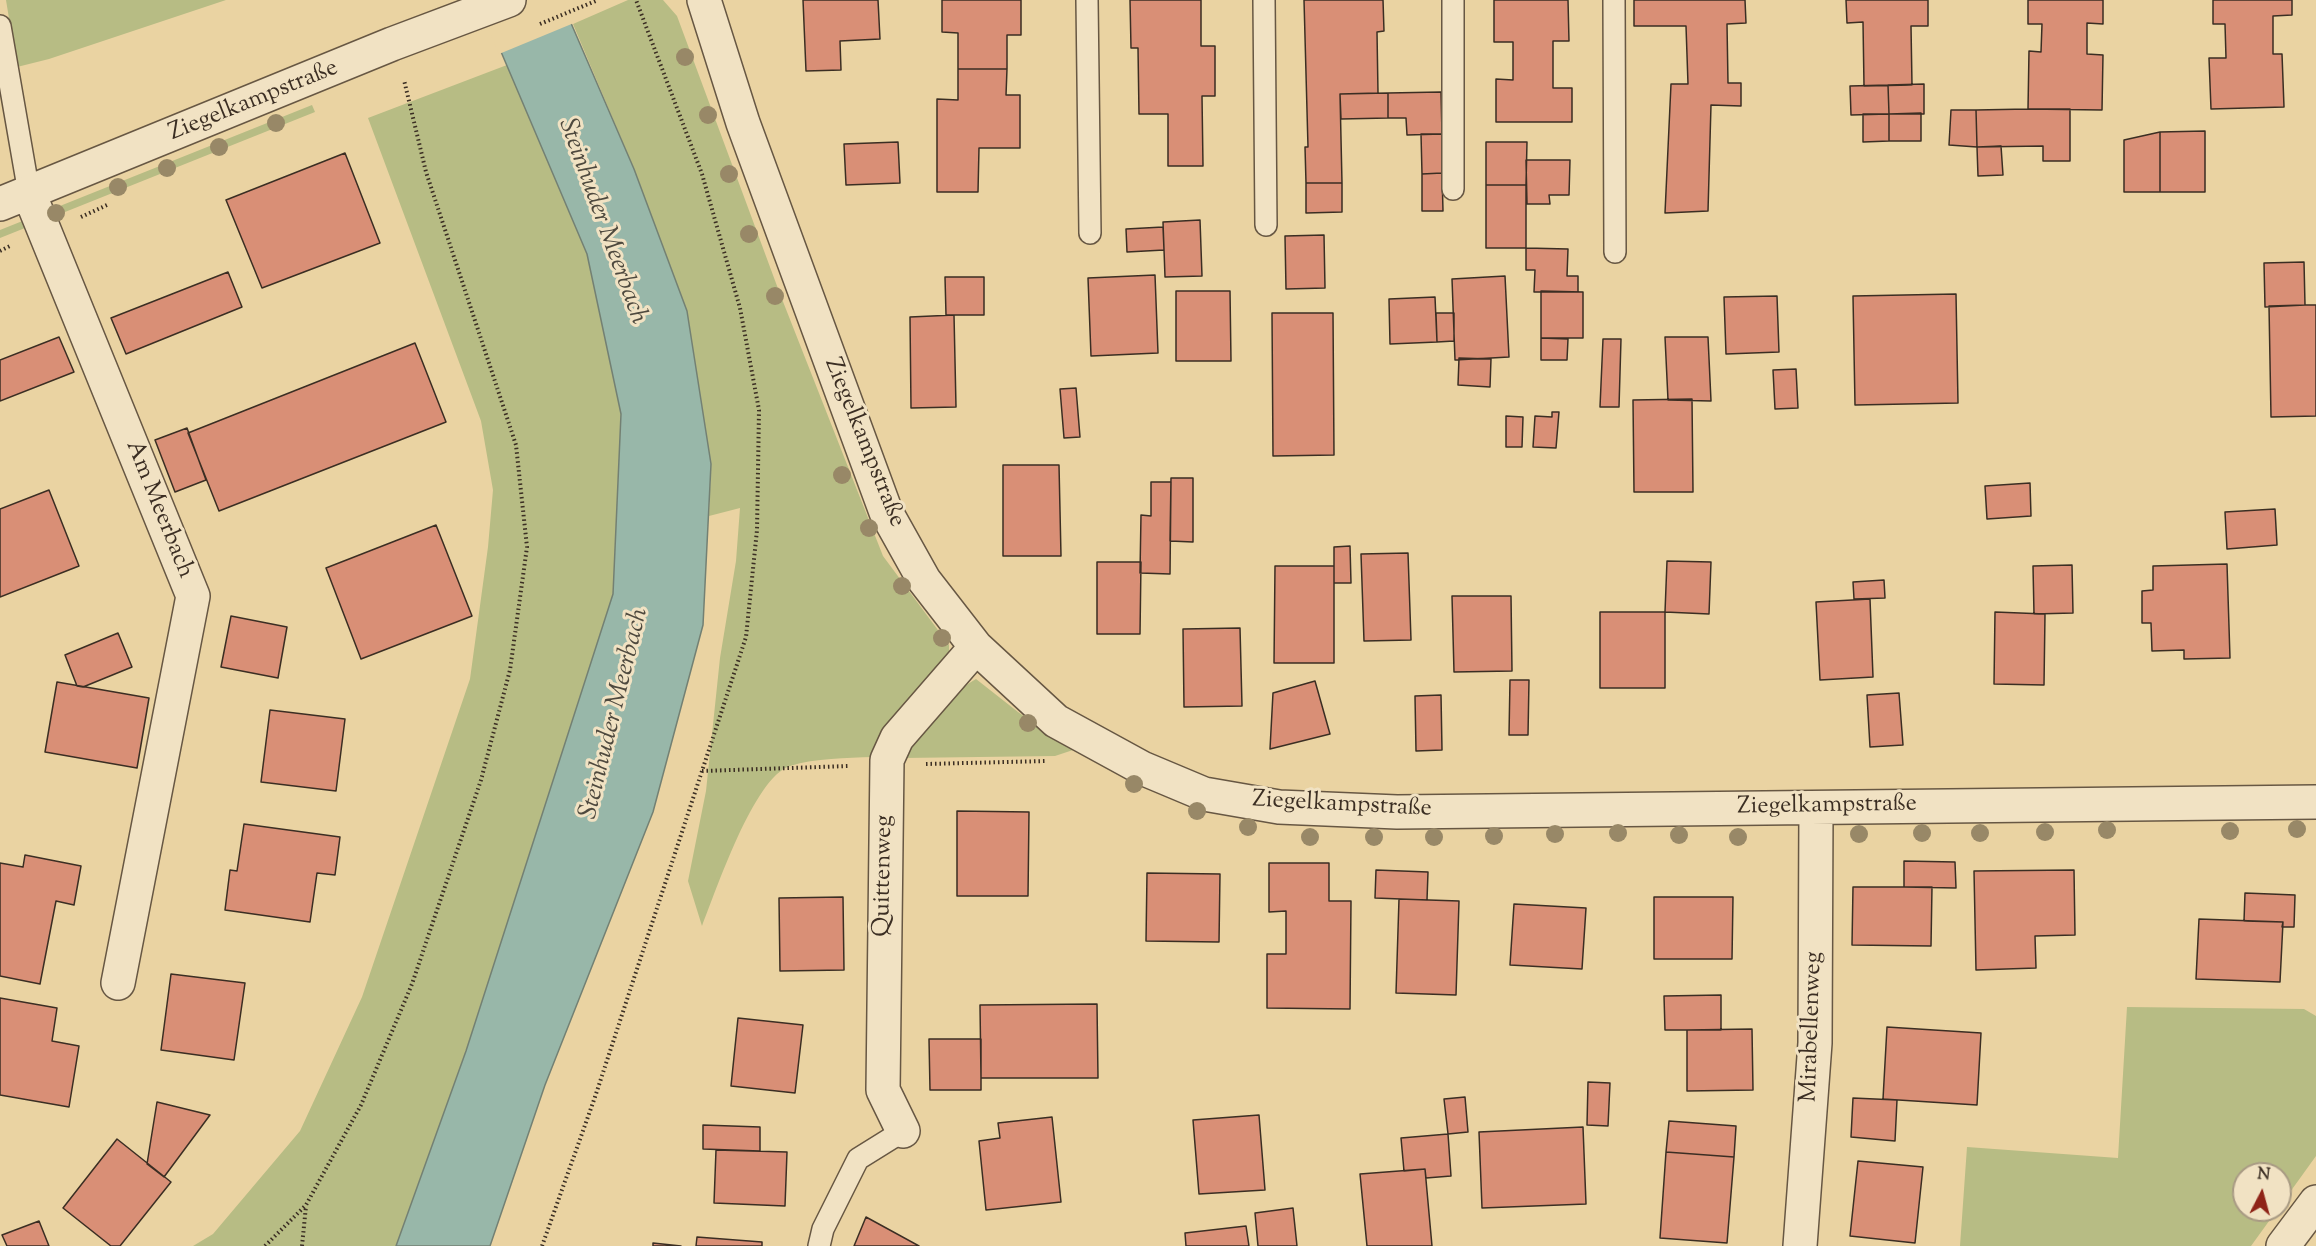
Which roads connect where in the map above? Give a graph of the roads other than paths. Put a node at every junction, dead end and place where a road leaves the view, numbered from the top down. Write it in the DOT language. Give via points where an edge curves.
graph roads {
  1 [pos="508,0"];
  2 [pos="704,0"];
  3 [pos="1087,0"];
  4 [pos="1264,0"];
  5 [pos="1453,0"];
  6 [pos="1614,0"];
  7 [pos="0,26"];
  8 [pos="1453,189"];
  9 [pos="15,199"];
  10 [pos="1266,225"];
  11 [pos="1090,233"];
  12 [pos="1615,252"];
  13 [pos="976,647"];
  14 [pos="2316,802"];
  15 [pos="1816,808"];
  16 [pos="118,983"];
  17 [pos="903,1131"];
  18 [pos="2316,1202"];
  19 [pos="819,1246"];
  20 [pos="1800,1246"];
  21 [pos="2283,1246"];
  1 -- 9 [label="street, Ziegelkampstraße"];
  2 -- 13 [label="street, Ziegelkampstraße" via="743,123 886,512 924,580"];
  3 -- 11 [label="lane"];
  4 -- 10 [label="lane"];
  5 -- 8 [label="lane"];
  6 -- 12 [label="lane"];
  7 -- 9 [label="lane"];
  9 -- 16 [label="street, Am Meerbach" via="193,596"];
  13 -- 15 [label="street, Ziegelkampstraße" via="1056,721 1142,768 1204,794 1279,807 1397,812"];
  13 -- 17 [label="street, Quittenweg" via="897,738 886,760 883,1090"];
  14 -- 15 [label="street, Ziegelkampstraße"];
  15 -- 20 [label="street, Mirabellenweg" via="1815,1043"];
  17 -- 19 [label="lane" via="858,1159"];
  18 -- 21 [label="street"];
}
